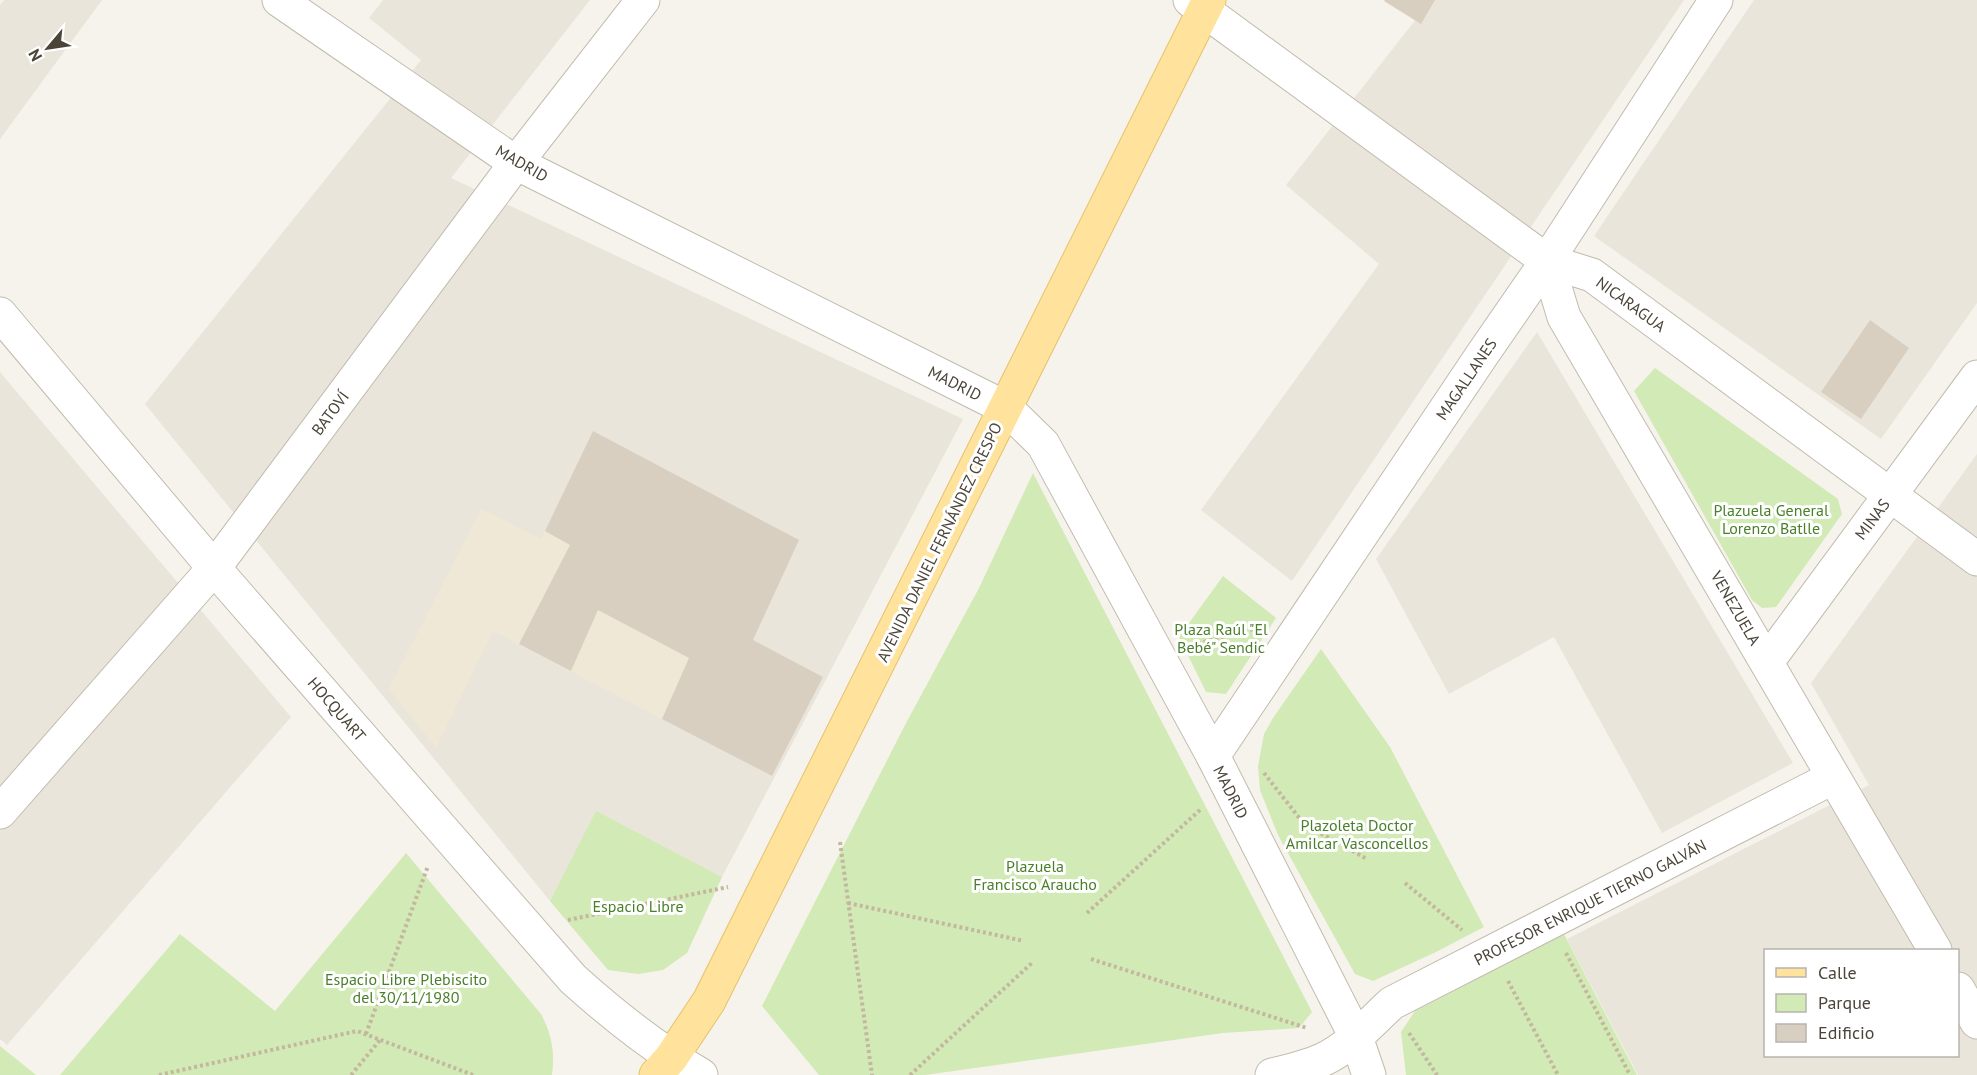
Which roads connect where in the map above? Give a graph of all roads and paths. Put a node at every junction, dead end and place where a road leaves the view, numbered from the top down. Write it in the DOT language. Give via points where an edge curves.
graph roads {
  1 [pos="279,0"];
  2 [pos="643,0"];
  3 [pos="1716,0"];
  4 [pos="1201,3"];
  5 [pos="516,163"];
  6 [pos="1547,261"];
  7 [pos="0,314"];
  8 [pos="1977,377"];
  9 [pos="1006,408"];
  10 [pos="1890,495"];
  11 [pos="1977,559"];
  12 [pos="214,568"];
  13 [pos="1268,626"];
  14 [pos="1190,645"];
  15 [pos="1767,662"];
  16 [pos="1213,756"];
  17 [pos="1262,771"];
  18 [pos="1832,778"];
  19 [pos="1208,802"];
  20 [pos="0,812"];
  21 [pos="840,842"];
  22 [pos="1367,860"];
  23 [pos="429,863"];
  24 [pos="1405,883"];
  25 [pos="731,886"];
  26 [pos="848,903"];
  27 [pos="1088,913"];
  28 [pos="563,921"];
  29 [pos="1467,935"];
  30 [pos="1024,941"];
  31 [pos="1934,949"];
  32 [pos="1566,953"];
  33 [pos="1090,959"];
  34 [pos="1033,962"];
  35 [pos="1503,972"];
  36 [pos="1959,991"];
  37 [pos="1977,1022"];
  38 [pos="1313,1030"];
  39 [pos="1408,1031"];
  40 [pos="366,1034"];
  41 [pos="1356,1037"];
  42 [pos="380,1040"];
  43 [pos="664,1067"];
  44 [pos="159,1075"];
  45 [pos="351,1075"];
  46 [pos="473,1075"];
  47 [pos="701,1075"];
  48 [pos="872,1075"];
  49 [pos="910,1075"];
  50 [pos="1272,1075"];
  51 [pos="1369,1075"];
  52 [pos="1437,1075"];
  53 [pos="1557,1075"];
  54 [pos="1630,1075"];
  1 -- 5 [label="street, MADRID"];
  2 -- 5 [label="street, BATOVÍ"];
  3 -- 6 [label="street, MAGALLANES"];
  4 -- 6 [label="street, NICARAGUA"];
  4 -- 9 [label="main road, AVENIDA DANIEL FERNÁNDEZ CRESPO"];
  5 -- 9 [label="street, MADRID"];
  5 -- 12 [label="street, BATOVÍ"];
  6 -- 10 [label="street, NICARAGUA" via="1592,275"];
  6 -- 15 [label="street, VENEZUELA" via="1564,317"];
  6 -- 16 [label="street, MAGALLANES"];
  7 -- 12 [label="street, HOCQUART"];
  8 -- 10 [label="street, MINAS"];
  9 -- 16 [label="street, MADRID" via="1043,444"];
  9 -- 43 [label="main road, AVENIDA DANIEL FERNÁNDEZ CRESPO" via="710,1001"];
  10 -- 11 [label="street, NICARAGUA"];
  10 -- 15 [label="street, MINAS"];
  12 -- 20 [label="street, BATOVÍ"];
  12 -- 43 [label="street, HOCQUART" via="573,979"];
  13 -- 14 [label="path"];
  15 -- 18 [label="street, VENEZUELA"];
  16 -- 41 [label="street, MADRID"];
  17 -- 22 [label="path" via="1304,825"];
  18 -- 31 [label="street, VENEZUELA"];
  18 -- 41 [label="street, PROFESOR ENRIQUE TIERNO GALVÁN" via="1392,1003"];
  19 -- 27 [label="path"];
  21 -- 26 [label="path"];
  23 -- 40 [label="path"];
  24 -- 29 [label="path"];
  25 -- 28 [label="path"];
  26 -- 30 [label="path"];
  26 -- 48 [label="path"];
  32 -- 54 [label="path"];
  33 -- 38 [label="path"];
  34 -- 49 [label="path"];
  35 -- 53 [label="path"];
  36 -- 37 [label="street"];
  39 -- 52 [label="path"];
  40 -- 42 [label="path"];
  40 -- 44 [label="path" via="357,1031"];
  41 -- 50 [label="street, PROFESOR ENRIQUE TIERNO GALVÁN" via="1324,1059"];
  41 -- 51 [label="street, MADRID"];
  42 -- 45 [label="path"];
  42 -- 46 [label="path"];
  43 -- 47 [label="street, HOCQUART"];
}
